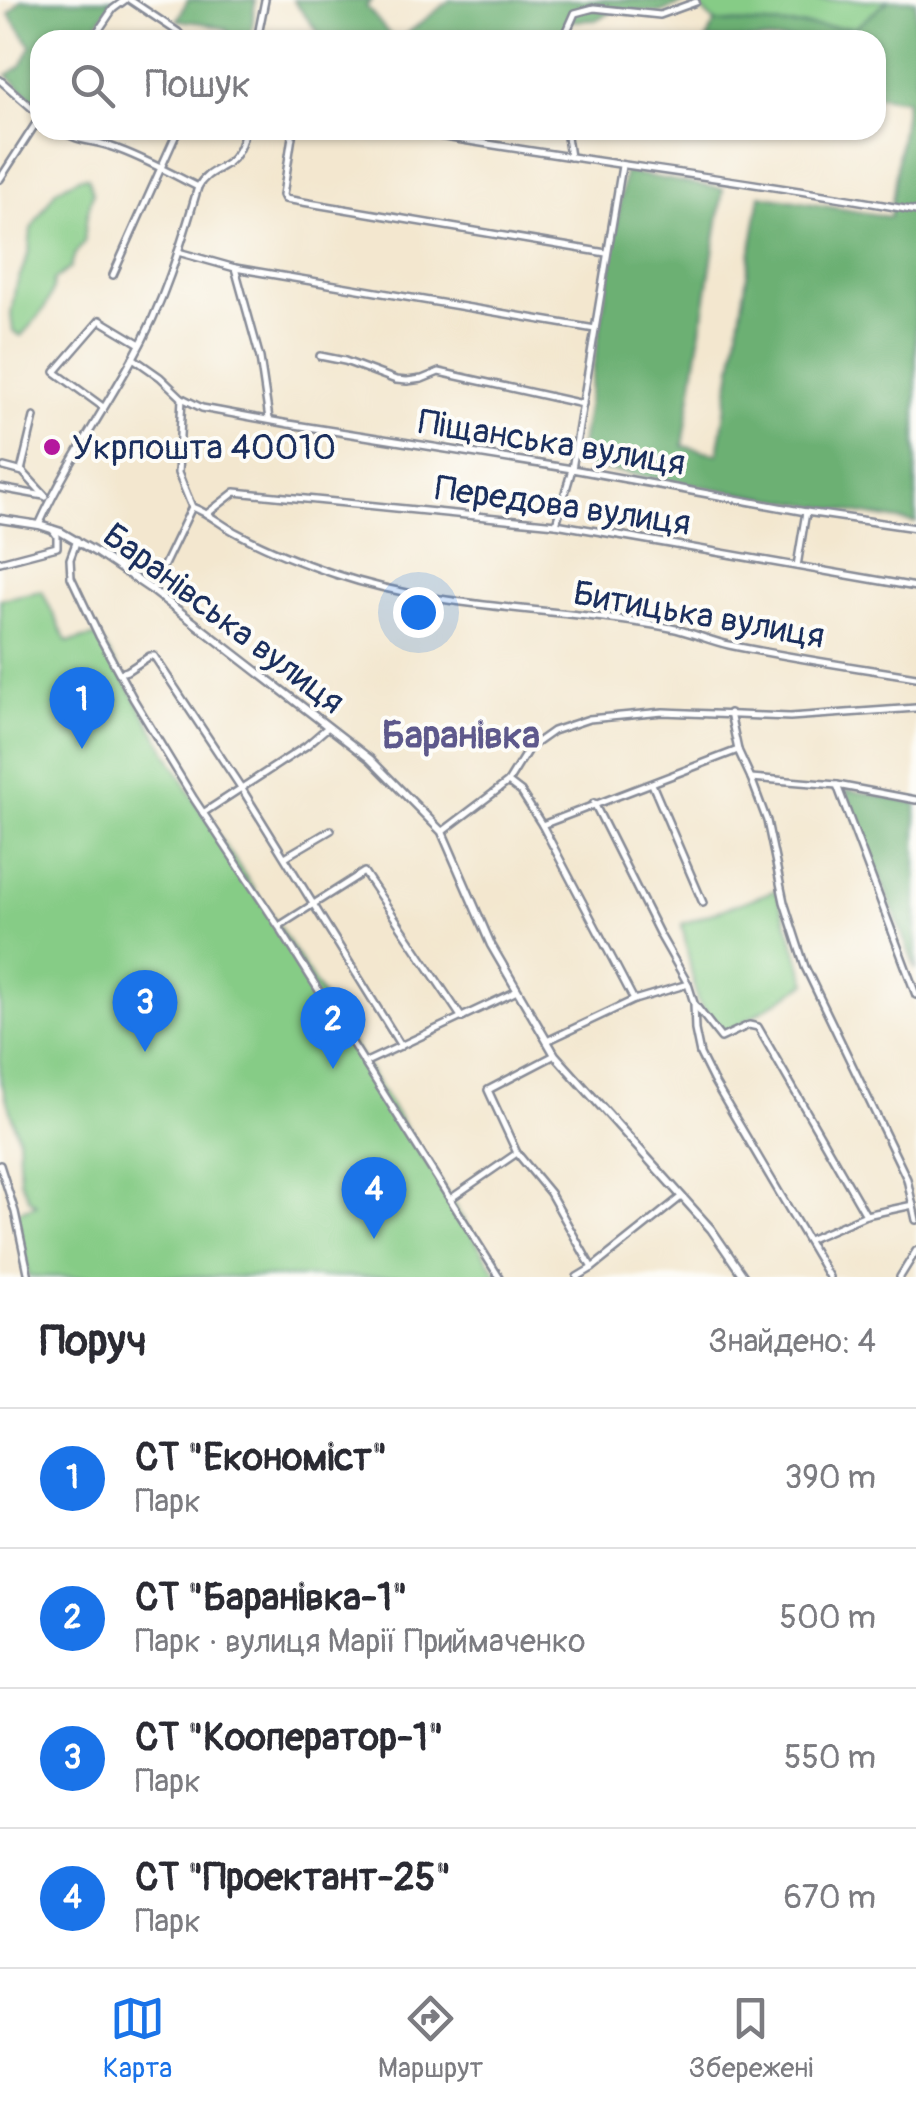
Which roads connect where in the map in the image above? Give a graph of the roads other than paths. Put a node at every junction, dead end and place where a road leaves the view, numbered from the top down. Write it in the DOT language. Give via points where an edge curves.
graph roads {
  1 [pos="127,0"];
  2 [pos="265,0"];
  3 [pos="696,2"];
  4 [pos="99,30"];
  5 [pos="175,30"];
  6 [pos="257,30"];
  7 [pos="567,30"];
  8 [pos="0,80"];
  9 [pos="30,107"];
  10 [pos="30,132"];
  11 [pos="86,140"];
  12 [pos="174,140"];
  13 [pos="242,140"];
  14 [pos="291,140"];
  15 [pos="468,140"];
  16 [pos="568,140"];
  17 [pos="93,141"];
  18 [pos="570,156"];
  19 [pos="622,166"];
  20 [pos="162,170"];
  21 [pos="0,179"];
  22 [pos="198,187"];
  23 [pos="916,212"];
  24 [pos="178,252"];
  25 [pos="606,253"];
  26 [pos="235,268"];
  27 [pos="112,275"];
  28 [pos="595,330"];
  29 [pos="140,344"];
  30 [pos="320,356"];
  31 [pos="133,358"];
  32 [pos="182,398"];
  33 [pos="583,404"];
  34 [pos="103,407"];
  35 [pos="34,417"];
  36 [pos="269,419"];
  37 [pos="4,467"];
  38 [pos="572,469"];
  39 [pos="21,471"];
  40 [pos="0,488"];
  41 [pos="49,497"];
  42 [pos="192,506"];
  43 [pos="806,512"];
  44 [pos="208,513"];
  45 [pos="0,519"];
  46 [pos="556,524"];
  47 [pos="39,526"];
  48 [pos="916,528"];
  49 [pos="52,529"];
  50 [pos="77,540"];
  51 [pos="58,547"];
  52 [pos="0,562"];
  53 [pos="797,566"];
  54 [pos="916,586"];
  55 [pos="152,590"];
  56 [pos="120,673"];
  57 [pos="916,678"];
  58 [pos="916,708"];
  59 [pos="730,713"];
  60 [pos="328,726"];
  61 [pos="738,750"];
  62 [pos="751,778"];
  63 [pos="508,782"];
  64 [pos="652,784"];
  65 [pos="837,786"];
  66 [pos="242,789"];
  67 [pos="916,800"];
  68 [pos="594,803"];
  69 [pos="202,813"];
  70 [pos="542,825"];
  71 [pos="331,830"];
  72 [pos="442,832"];
  73 [pos="285,857"];
  74 [pos="703,903"];
  75 [pos="315,904"];
  76 [pos="279,927"];
  77 [pos="688,984"];
  78 [pos="517,991"];
  79 [pos="916,995"];
  80 [pos="634,1000"];
  81 [pos="694,1003"];
  82 [pos="462,1018"];
  83 [pos="547,1040"];
  84 [pos="401,1046"];
  85 [pos="555,1055"];
  86 [pos="364,1063"];
  87 [pos="516,1153"];
  88 [pos="0,1165"];
  89 [pos="680,1197"];
  90 [pos="450,1200"];
  91 [pos="913,1205"];
  92 [pos="866,1215"];
  93 [pos="916,1220"];
  94 [pos="808,1240"];
  95 [pos="916,1251"];
  96 [pos="592,1268"];
  97 [pos="29,1277"];
  98 [pos="498,1277"];
  99 [pos="577,1277"];
  100 [pos="744,1277"];
  101 [pos="830,1277"];
  102 [pos="900,1277"];
  1 -- 4 [label="street"];
  1 -- 5 [label="street"];
  2 -- 6 [label="street"];
  3 -- 7 [label="street" via="660,15 594,8 575,13"];
  8 -- 9 [label="street"];
  10 -- 21 [label="street"];
  11 -- 17 [label="street"];
  12 -- 20 [label="street"];
  13 -- 22 [label="street" via="236,157"];
  14 -- 25 [label="street" via="285,199"];
  15 -- 18 [label="street"];
  16 -- 18 [label="street"];
  17 -- 20 [label="street"];
  18 -- 19 [label="street"];
  19 -- 23 [label="street"];
  19 -- 25 [label="street"];
  20 -- 22 [label="street"];
  20 -- 27 [label="street"];
  22 -- 24 [label="street"];
  24 -- 26 [label="street"];
  24 -- 29 [label="street"];
  25 -- 28 [label="street"];
  26 -- 28 [label="street"];
  26 -- 36 [label="street"];
  28 -- 33 [label="street"];
  29 -- 31 [label="street"];
  29 -- 34 [label="street" via="100,320 55,372"];
  30 -- 33 [label="street" via="396,380 439,372"];
  31 -- 32 [label="street"];
  31 -- 34 [label="street"];
  32 -- 36 [label="street, Піщанська вулиця" via="202,408"];
  32 -- 42 [label="street" via="178,473"];
  33 -- 38 [label="street"];
  34 -- 41 [label="street"];
  35 -- 39 [label="street"];
  36 -- 38 [label="street, Піщанська вулиця"];
  37 -- 39 [label="street"];
  38 -- 43 [label="street, Піщанська вулиця"];
  38 -- 46 [label="street"];
  39 -- 41 [label="street"];
  40 -- 41 [label="street"];
  41 -- 47 [label="street"];
  42 -- 44 [label="street, Битицька вулиця"];
  42 -- 55 [label="street"];
  43 -- 48 [label="street, Піщанська вулиця"];
  43 -- 53 [label="street"];
  44 -- 46 [label="street, Передова вулиця" via="234,492"];
  44 -- 57 [label="street, Битицька вулиця" via="268,548 406,593 675,628 722,644"];
  45 -- 47 [label="main road, Баранівська вулиця"];
  46 -- 53 [label="street, Передова вулиця"];
  47 -- 49 [label="main road, Баранівська вулиця"];
  49 -- 50 [label="main road, Баранівська вулиця"];
  49 -- 51 [label="street"];
  50 -- 51 [label="street"];
  50 -- 55 [label="main road, Баранівська вулиця"];
  50 -- 56 [label="street" via="72,577"];
  51 -- 52 [label="street"];
  53 -- 54 [label="street, Передова вулиця"];
  55 -- 60 [label="main road, Баранівська вулиця"];
  56 -- 66 [label="street" via="154,656"];
  56 -- 69 [label="street"];
  58 -- 59 [label="street" via="790,717"];
  59 -- 61 [label="street"];
  59 -- 63 [label="street" via="589,719 529,748"];
  60 -- 66 [label="street"];
  60 -- 72 [label="main road, Баранівська вулиця"];
  61 -- 62 [label="street"];
  61 -- 64 [label="street"];
  62 -- 65 [label="street"];
  62 -- 91 [label="street" via="805,967"];
  63 -- 70 [label="street"];
  63 -- 72 [label="street"];
  64 -- 68 [label="street"];
  64 -- 74 [label="street"];
  65 -- 67 [label="street"];
  65 -- 79 [label="street"];
  66 -- 69 [label="street"];
  66 -- 73 [label="street"];
  68 -- 70 [label="street"];
  68 -- 77 [label="street"];
  69 -- 76 [label="street"];
  70 -- 80 [label="street"];
  71 -- 73 [label="street"];
  72 -- 78 [label="main road, Баранівська вулиця"];
  73 -- 75 [label="street"];
  75 -- 76 [label="street"];
  75 -- 82 [label="street" via="364,872"];
  75 -- 84 [label="street"];
  76 -- 86 [label="street"];
  77 -- 80 [label="street"];
  77 -- 81 [label="street"];
  78 -- 82 [label="street"];
  78 -- 83 [label="main road, Баранівська вулиця"];
  80 -- 83 [label="street"];
  81 -- 92 [label="street" via="722,1038 758,1027"];
  81 -- 94 [label="street" via="706,1067"];
  82 -- 84 [label="street"];
  83 -- 85 [label="main road, Баранівська вулиця"];
  84 -- 86 [label="street"];
  85 -- 87 [label="street" via="488,1090"];
  85 -- 89 [label="main road, Баранівська вулиця"];
  86 -- 90 [label="street"];
  87 -- 90 [label="street"];
  87 -- 96 [label="street" via="550,1194"];
  88 -- 97 [label="street"];
  89 -- 96 [label="street"];
  89 -- 100 [label="main road, Баранівська вулиця"];
  90 -- 98 [label="street"];
  91 -- 92 [label="street"];
  91 -- 93 [label="street"];
  92 -- 94 [label="street"];
  94 -- 101 [label="street"];
  95 -- 102 [label="street"];
  96 -- 99 [label="street"];
}
